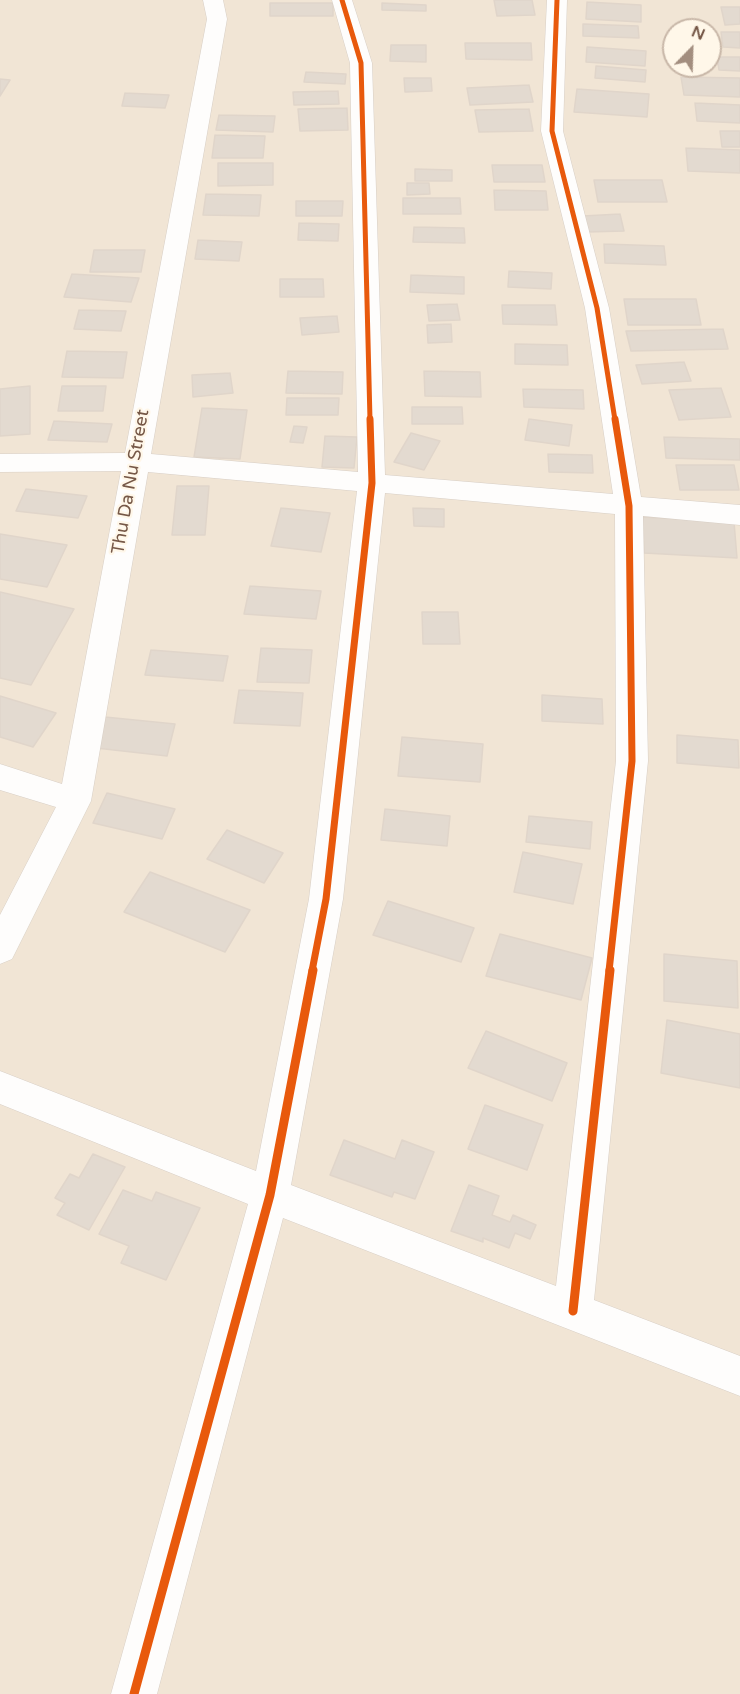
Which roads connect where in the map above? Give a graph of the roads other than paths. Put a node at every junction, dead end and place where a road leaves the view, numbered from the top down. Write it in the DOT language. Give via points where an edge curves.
graph roads {
  1 [pos="213,0"];
  2 [pos="342,0"];
  3 [pos="556,0"];
  4 [pos="135,462"];
  5 [pos="0,463"];
  6 [pos="372,483"];
  7 [pos="629,506"];
  8 [pos="740,515"];
  9 [pos="0,777"];
  10 [pos="75,801"];
  11 [pos="0,949"];
  12 [pos="0,1087"];
  13 [pos="270,1195"];
  14 [pos="573,1311"];
  15 [pos="740,1376"];
  16 [pos="134,1694"];
  1 -- 4 [label="street, Thu Da Nu Street" via="216,19"];
  2 -- 6 [label="street" via="361,63"];
  3 -- 7 [label="street" via="552,131 597,308"];
  4 -- 5 [label="street"];
  4 -- 6 [label="street"];
  4 -- 10 [label="street, Thu Da Nu Street"];
  6 -- 7 [label="street"];
  6 -- 13 [label="street" via="326,899"];
  7 -- 8 [label="street"];
  7 -- 14 [label="street" via="632,761"];
  9 -- 10 [label="street"];
  10 -- 11 [label="street, Thu Da Nu Street"];
  12 -- 13 [label="street"];
  13 -- 14 [label="street"];
  13 -- 16 [label="street"];
  14 -- 15 [label="street"];
}
